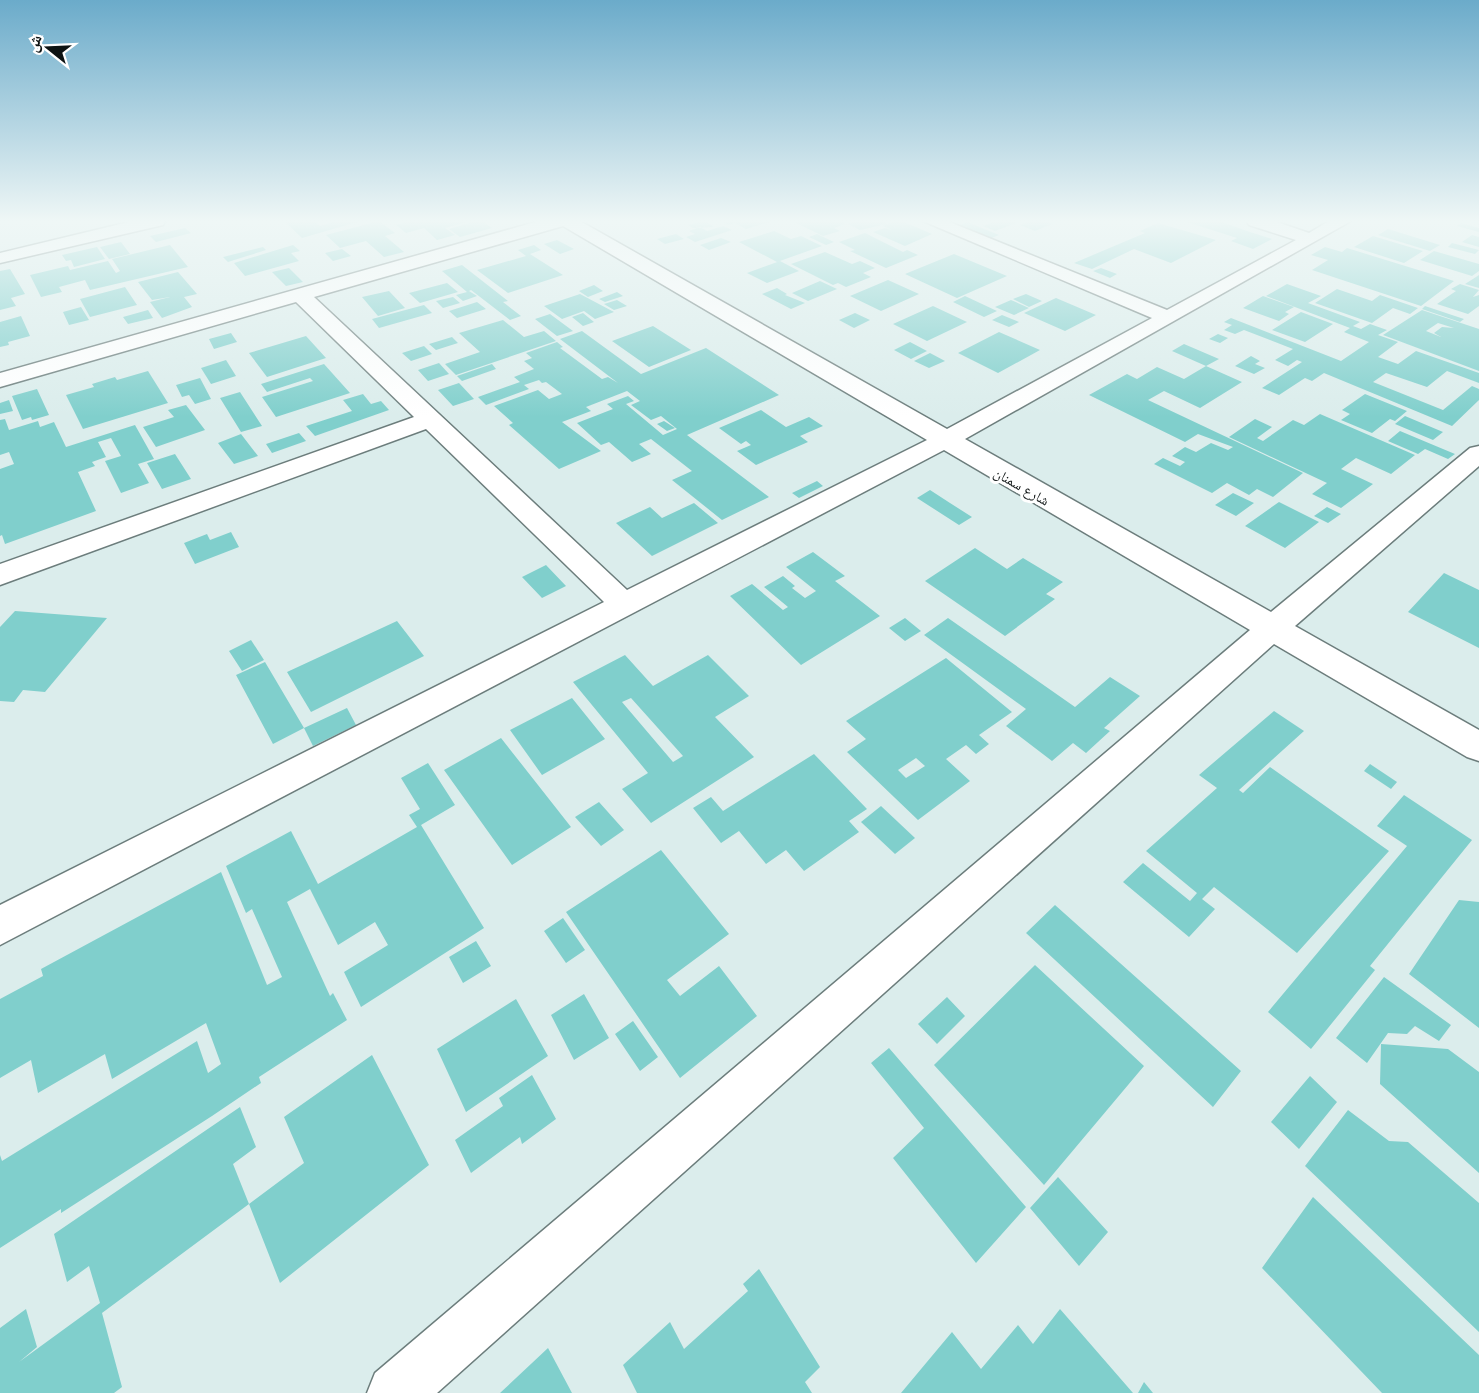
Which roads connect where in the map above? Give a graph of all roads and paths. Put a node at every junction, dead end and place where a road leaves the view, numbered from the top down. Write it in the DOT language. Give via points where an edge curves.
graph roads {
  1 [pos="332,286"];
  2 [pos="677,286"];
  3 [pos="1091,286"];
  4 [pos="1225,286"];
  5 [pos="300,295"];
  6 [pos="1168,317"];
  7 [pos="0,380"];
  8 [pos="430,419"];
  9 [pos="943,441"];
  10 [pos="1479,453"];
  11 [pos="0,574"];
  12 [pos="624,604"];
  13 [pos="1271,629"];
  14 [pos="1479,747"];
  15 [pos="0,926"];
  16 [pos="395,1393"];
  1 -- 5 [label="street"];
  2 -- 9 [label="street, شارع سمنان"];
  3 -- 6 [label="street"];
  4 -- 6 [label="street"];
  5 -- 7 [label="street"];
  5 -- 8 [label="street"];
  6 -- 9 [label="street"];
  8 -- 11 [label="street"];
  8 -- 12 [label="street"];
  9 -- 12 [label="street"];
  9 -- 13 [label="street, شارع سمنان"];
  10 -- 13 [label="street"];
  12 -- 15 [label="street"];
  13 -- 14 [label="street, شارع سمنان"];
  13 -- 16 [label="street"];
}
